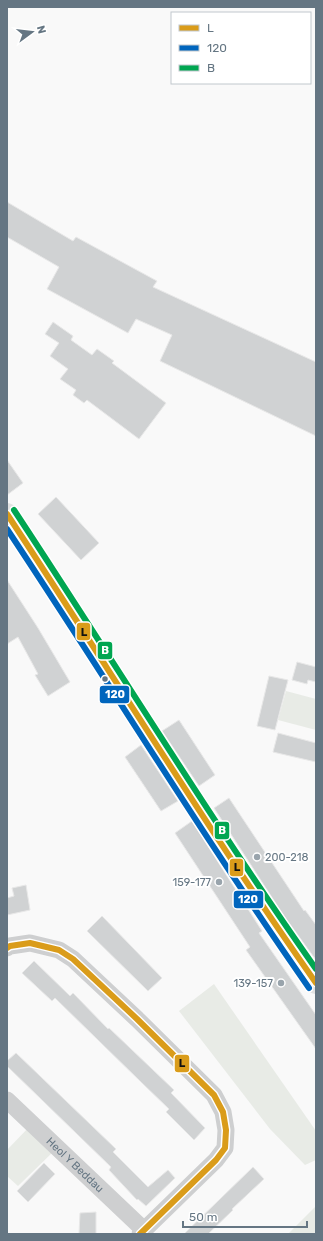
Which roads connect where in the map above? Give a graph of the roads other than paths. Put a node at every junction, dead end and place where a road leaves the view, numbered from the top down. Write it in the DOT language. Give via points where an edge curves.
graph roads {
  1 [pos="7,514"];
  2 [pos="7,948"];
  3 [pos="316,983"];
  4 [pos="7,1100"];
  5 [pos="142,1232"];
  1 -- 3 [label="main road" via="275,926"];
  2 -- 5 [label="street" via="30,943 59,950 73,959 214,1095 223,1112 226,1130 224,1148 216,1160"];
  4 -- 5 [label="street, Heol Y Beddau"];
}
